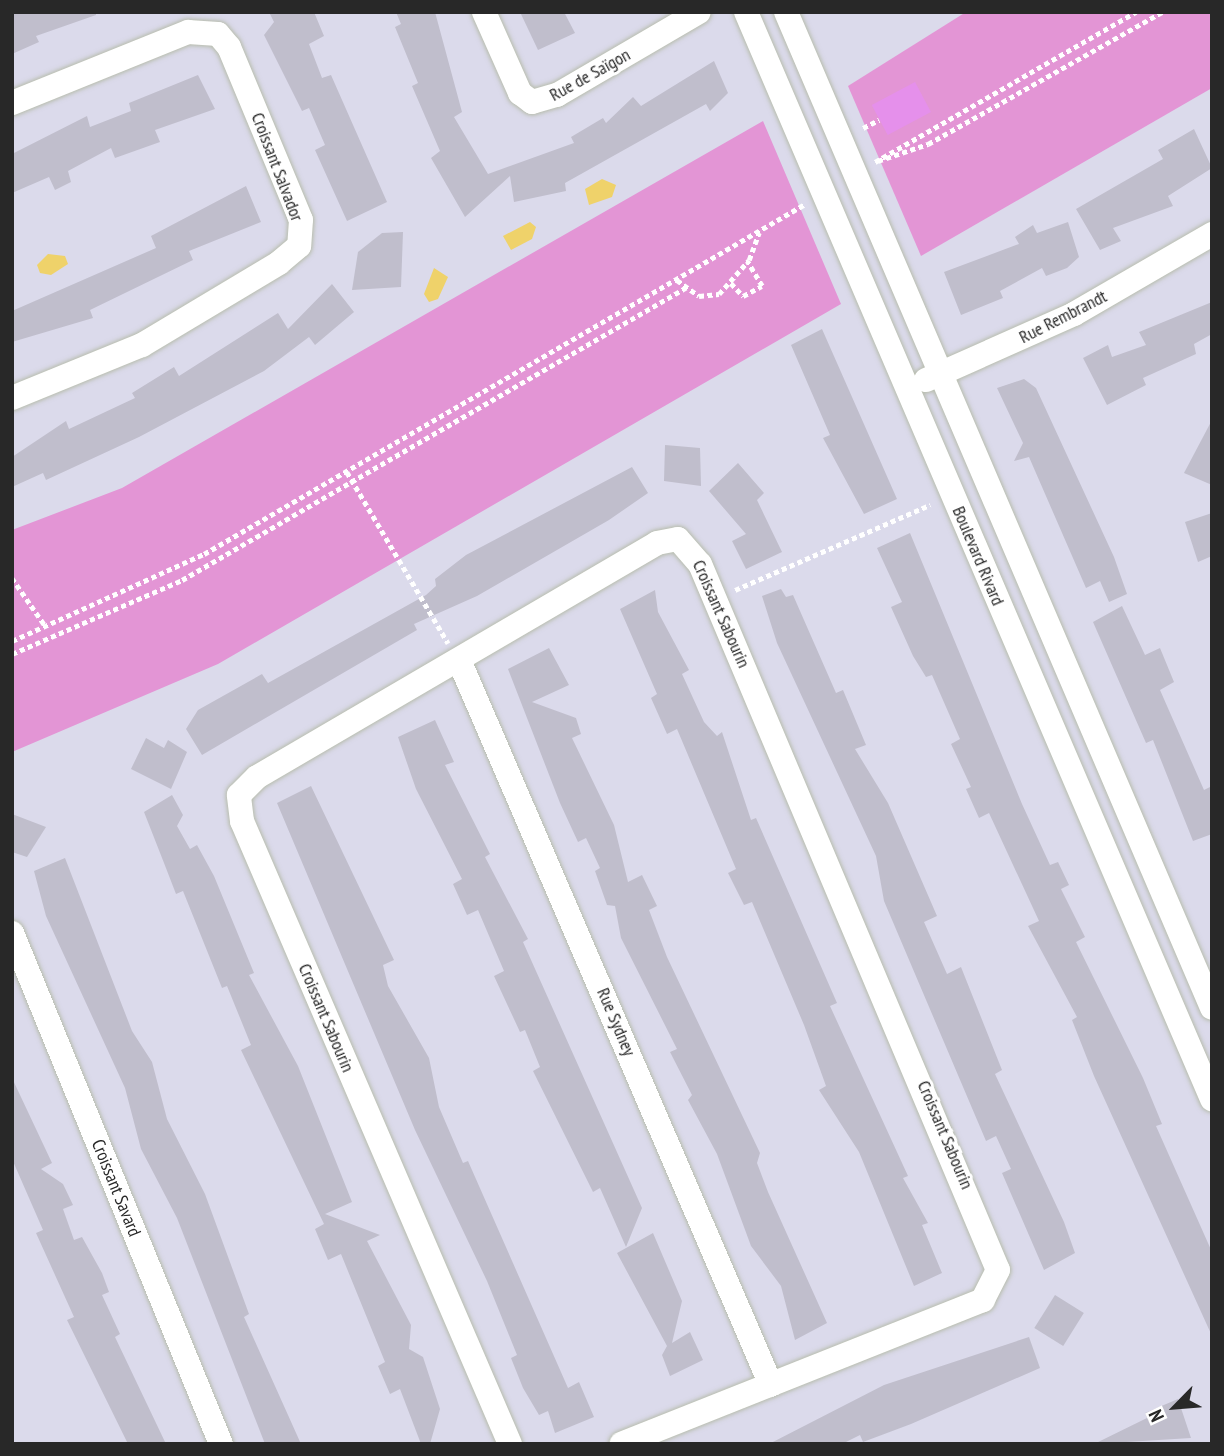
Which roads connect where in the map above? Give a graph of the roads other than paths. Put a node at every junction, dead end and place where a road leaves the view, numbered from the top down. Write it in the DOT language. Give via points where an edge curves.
graph roads {
  1 [pos="484,12"];
  2 [pos="699,12"];
  3 [pos="746,12"];
  4 [pos="786,12"];
  5 [pos="12,103"];
  6 [pos="1212,234"];
  7 [pos="940,374"];
  8 [pos="907,387"];
  9 [pos="12,398"];
  10 [pos="454,652"];
  11 [pos="12,933"];
  12 [pos="1212,1008"];
  13 [pos="1212,1099"];
  14 [pos="771,1385"];
  15 [pos="221,1444"];
  16 [pos="510,1444"];
  17 [pos="622,1444"];
  1 -- 2 [label="street, Rue de Saïgon" via="520,93 532,102 557,95"];
  3 -- 8 [label="street, Boulevard Rivard"];
  4 -- 7 [label="street, Boulevard Rivard"];
  5 -- 9 [label="street, Croissant Salvador" via="188,32 218,34 229,47 301,220 299,246 279,263 142,345"];
  6 -- 7 [label="street, Rue Rembrandt" via="1062,320"];
  7 -- 8 [label="street, Rue Rembrandt"];
  7 -- 12 [label="street, Boulevard Rivard"];
  8 -- 13 [label="street, Boulevard Rivard"];
  10 -- 14 [label="street, Rue Sydney"];
  10 -- 14 [label="street, Croissant Sabourin" via="657,543 678,539 700,564 998,1270 983,1300"];
  10 -- 16 [label="street, Croissant Sabourin" via="257,777 239,795 238,807"];
  11 -- 15 [label="street, Croissant Savard"];
  14 -- 17 [label="street, Croissant Sabourin"];
}
